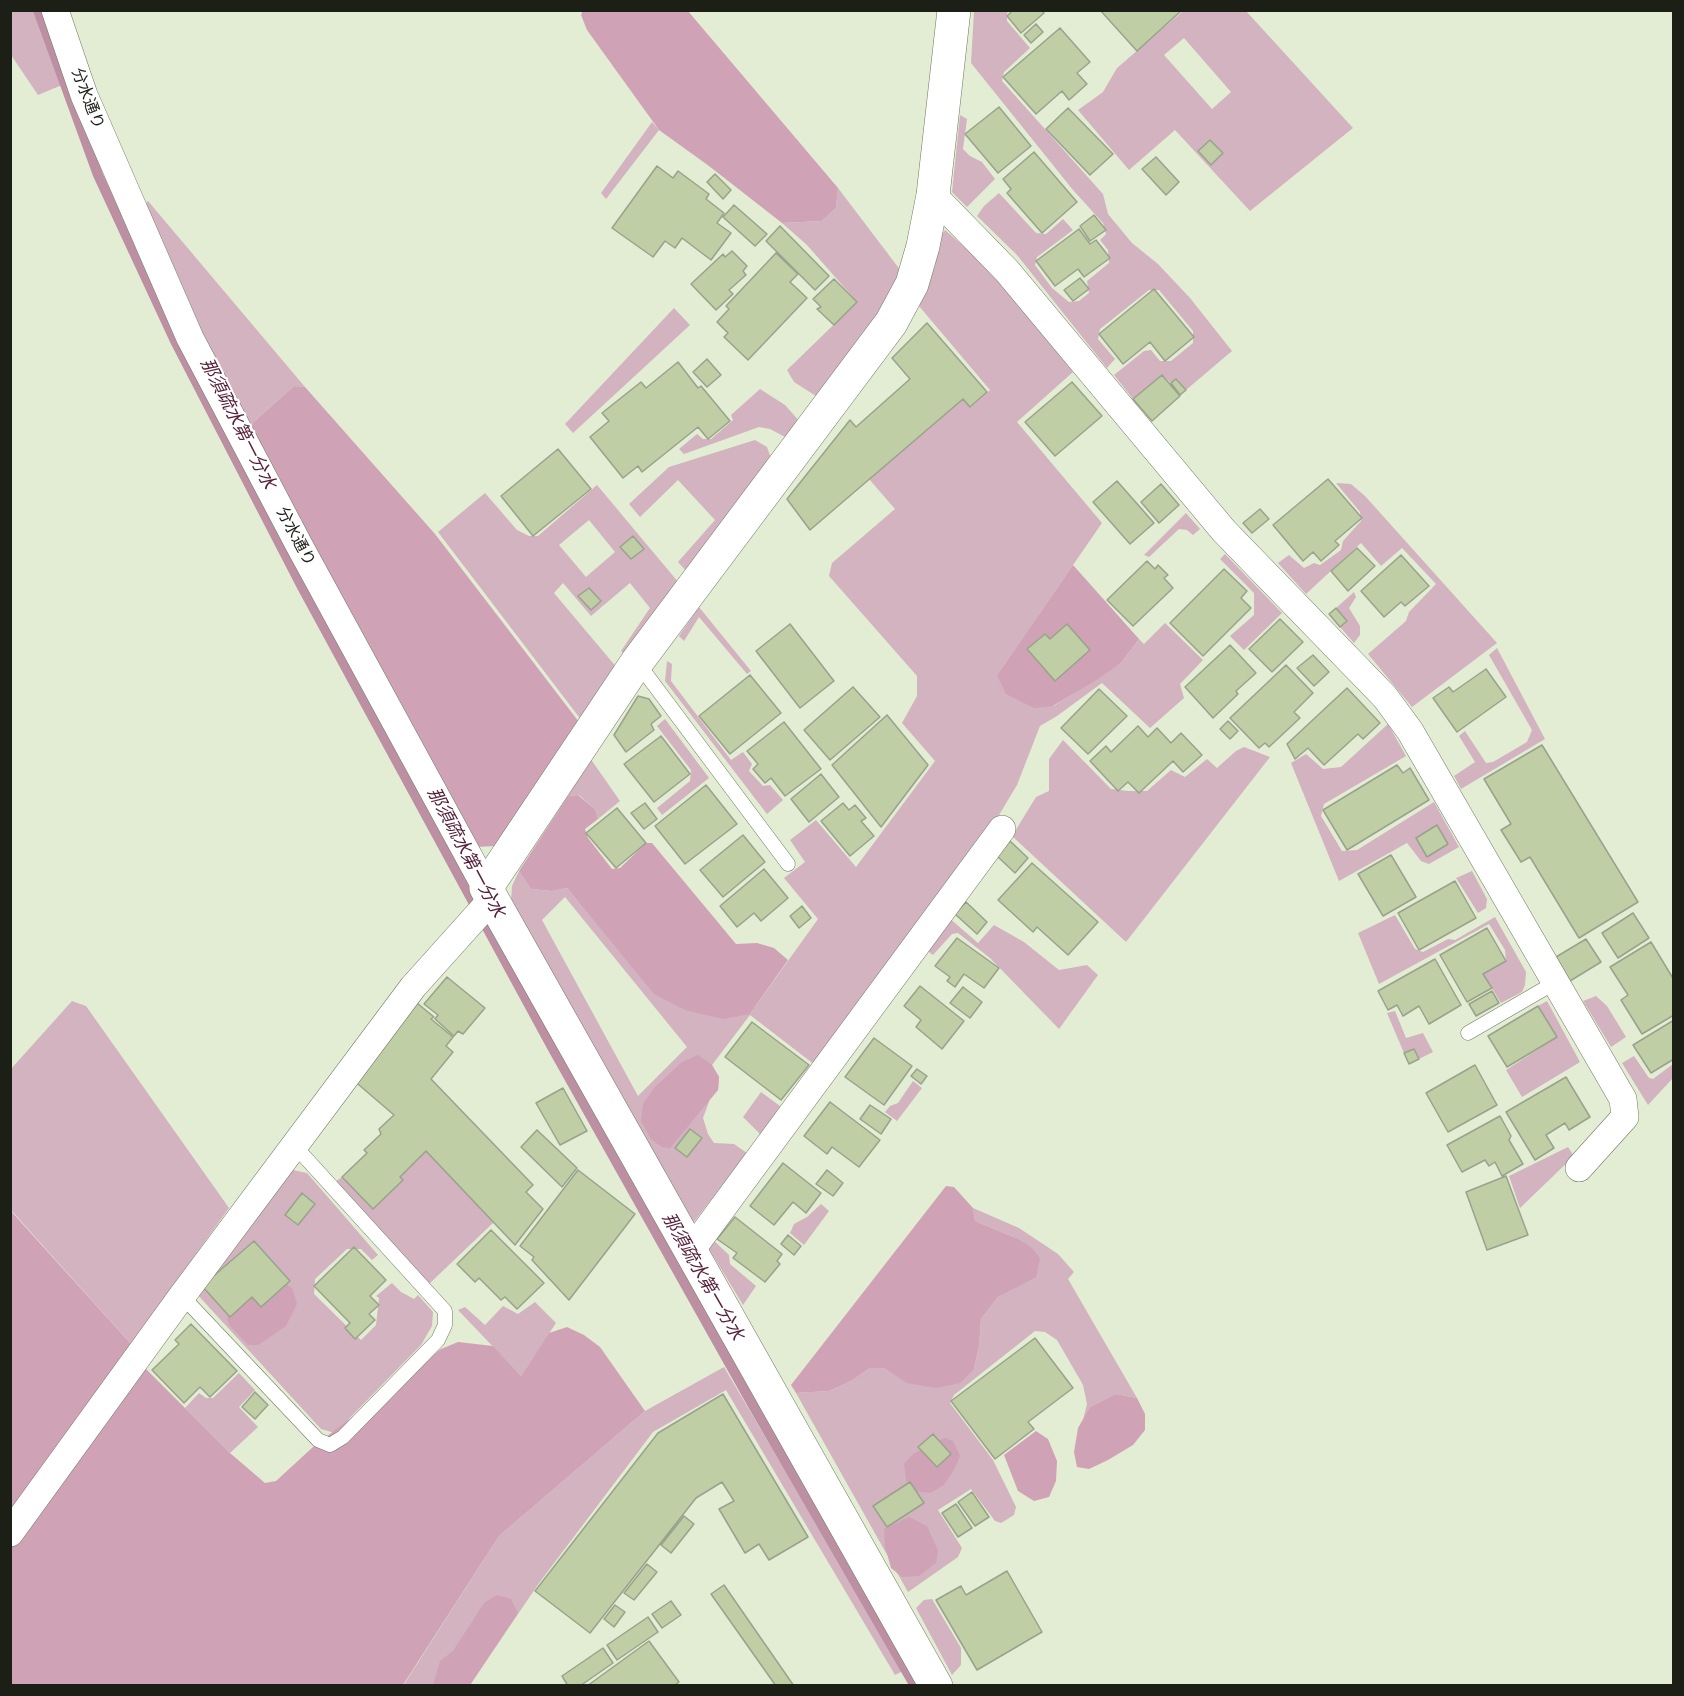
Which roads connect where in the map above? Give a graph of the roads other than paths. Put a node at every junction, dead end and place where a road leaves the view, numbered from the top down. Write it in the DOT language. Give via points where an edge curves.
graph roads {
  1 [pos="55,10"];
  2 [pos="954,10"];
  3 [pos="933,195"];
  4 [pos="637,662"];
  5 [pos="1002,829"];
  6 [pos="788,864"];
  7 [pos="489,894"];
  8 [pos="1556,982"];
  9 [pos="1468,1033"];
  10 [pos="293,1144"];
  11 [pos="1579,1168"];
  12 [pos="690,1252"];
  13 [pos="182,1296"];
  14 [pos="10,1533"];
  15 [pos="936,1686"];
  1 -- 7 [label="street, 分水通り" via="84,95 190,338"];
  2 -- 3 [label="street"];
  3 -- 4 [label="street" via="912,284 891,323"];
  3 -- 8 [label="street" via="1007,271 1224,531 1385,697 1410,731"];
  4 -- 6 [label="lane"];
  4 -- 7 [label="street"];
  5 -- 12 [label="street"];
  7 -- 10 [label="street"];
  7 -- 12 [label="street"];
  8 -- 9 [label="lane"];
  8 -- 11 [label="street" via="1623,1099 1625,1117"];
  10 -- 13 [label="street"];
  10 -- 13 [label="lane" via="445,1311 445,1325 438,1341 343,1437 330,1445 318,1440"];
  12 -- 15 [label="street"];
  13 -- 14 [label="street"];
}
